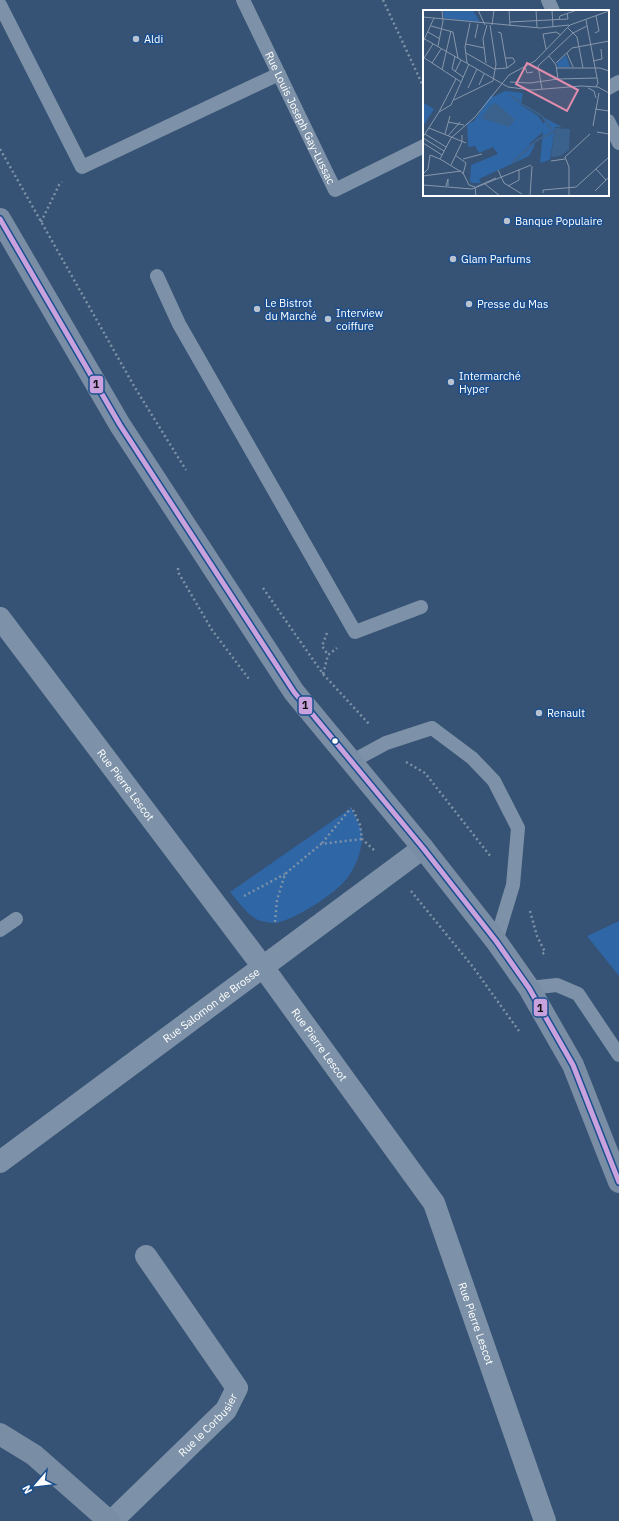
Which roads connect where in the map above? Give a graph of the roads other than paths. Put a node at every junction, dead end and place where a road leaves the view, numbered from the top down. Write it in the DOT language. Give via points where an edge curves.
graph roads {
  1 [pos="243,0"];
  2 [pos="548,0"];
  3 [pos="0,5"];
  4 [pos="553,10"];
  5 [pos="279,74"];
  6 [pos="619,82"];
  7 [pos="609,87"];
  8 [pos="609,123"];
  9 [pos="619,143"];
  10 [pos="423,146"];
  11 [pos="0,219"];
  12 [pos="158,276"];
  13 [pos="421,607"];
  14 [pos="0,618"];
  15 [pos="351,762"];
  16 [pos="422,848"];
  17 [pos="16,919"];
  18 [pos="0,930"];
  19 [pos="496,941"];
  20 [pos="263,967"];
  21 [pos="529,988"];
  22 [pos="619,1055"];
  23 [pos="0,1162"];
  24 [pos="619,1182"];
  25 [pos="146,1256"];
  26 [pos="0,1434"];
  27 [pos="110,1521"];
  28 [pos="545,1521"];
  1 -- 5 [label="lane, Rue Louis Joseph Gay-Lussac"];
  2 -- 4 [label="lane"];
  3 -- 5 [label="lane" via="82,167"];
  5 -- 10 [label="lane, Rue Louis Joseph Gay-Lussac" via="335,190"];
  6 -- 7 [label="lane"];
  8 -- 9 [label="lane"];
  11 -- 15 [label="street" via="120,425 294,692"];
  12 -- 13 [label="lane" via="179,324 355,632"];
  14 -- 20 [label="street, Rue Pierre Lescot"];
  15 -- 16 [label="street"];
  15 -- 19 [label="lane" via="386,743 432,728 472,758 494,781 518,828 513,885"];
  16 -- 19 [label="street"];
  16 -- 20 [label="street, Rue Salomon de Brosse"];
  17 -- 18 [label="lane"];
  19 -- 21 [label="street"];
  20 -- 23 [label="street, Rue Salomon de Brosse"];
  20 -- 28 [label="street, Rue Pierre Lescot" via="434,1203"];
  21 -- 22 [label="lane" via="557,985 578,994"];
  21 -- 24 [label="street" via="573,1065"];
  25 -- 27 [label="street, Rue le Corbusier" via="237,1388 226,1410"];
  26 -- 27 [label="street" via="34,1455"];
}
